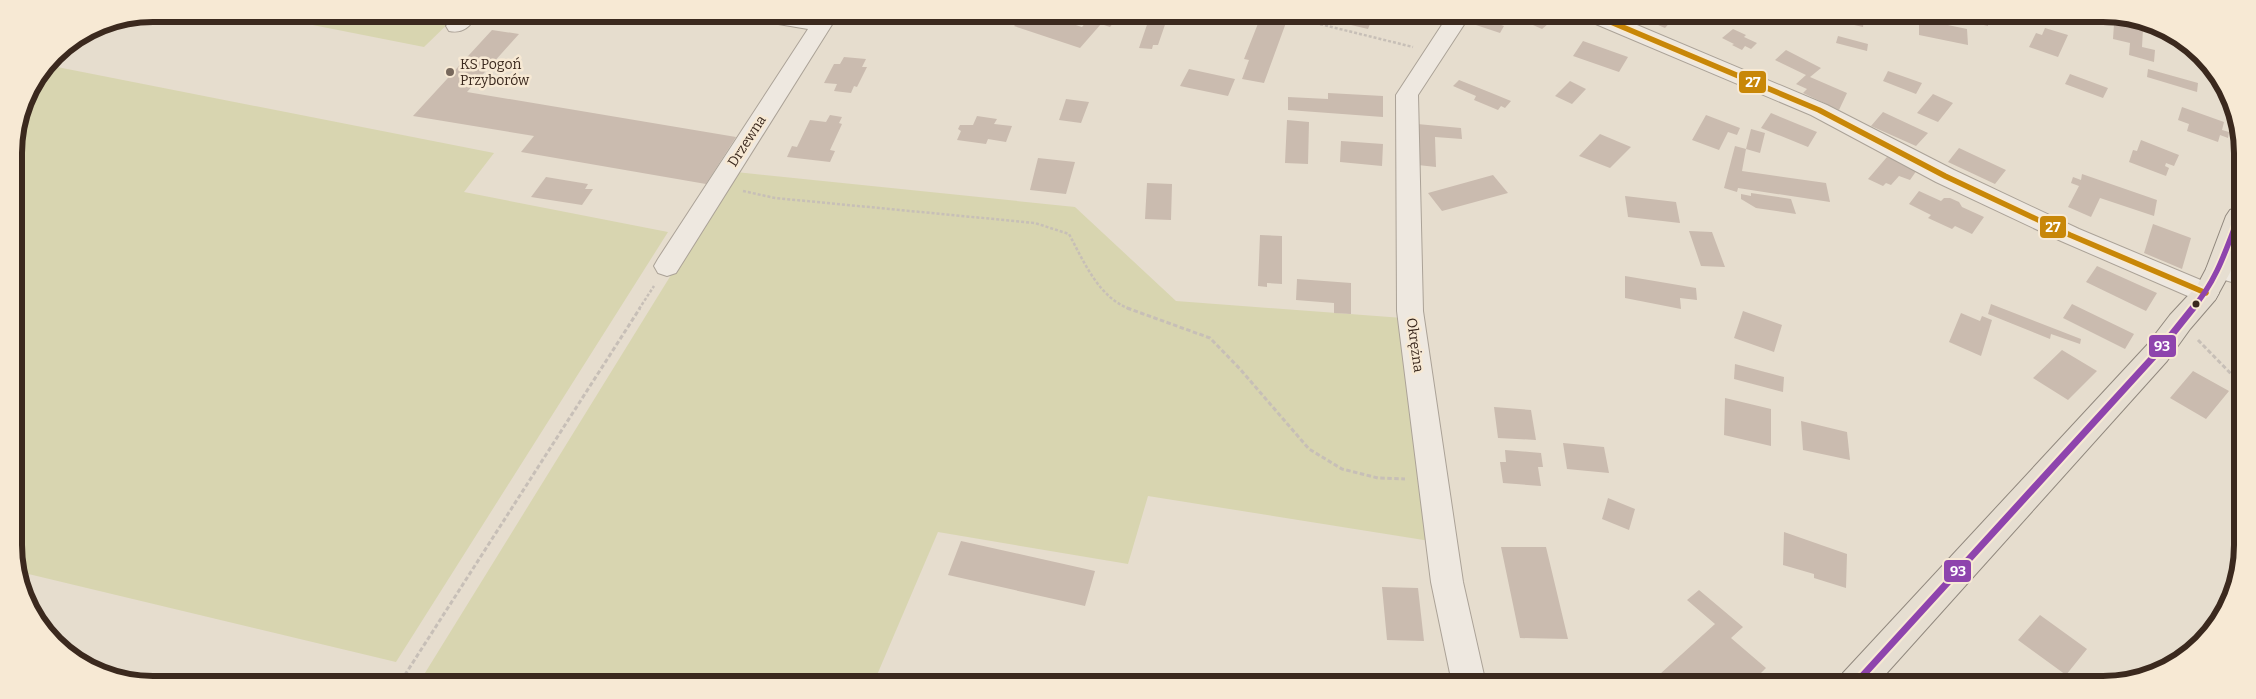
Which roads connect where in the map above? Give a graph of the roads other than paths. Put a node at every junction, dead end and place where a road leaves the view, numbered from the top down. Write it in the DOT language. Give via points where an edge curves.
graph roads {
  1 [pos="824,22"];
  2 [pos="1455,22"];
  3 [pos="1611,22"];
  4 [pos="2234,233"];
  5 [pos="667,266"];
  6 [pos="2221,278"];
  7 [pos="1467,676"];
  8 [pos="1862,676"];
  1 -- 5 [label="street, Drzewna"];
  2 -- 7 [label="street, Okrężna" via="1408,95 1410,311 1447,582"];
  3 -- 6 [label="street" via="1819,110 1945,176 2061,231"];
  4 -- 6 [label="main road"];
  6 -- 8 [label="main road" via="2110,406"];
}
